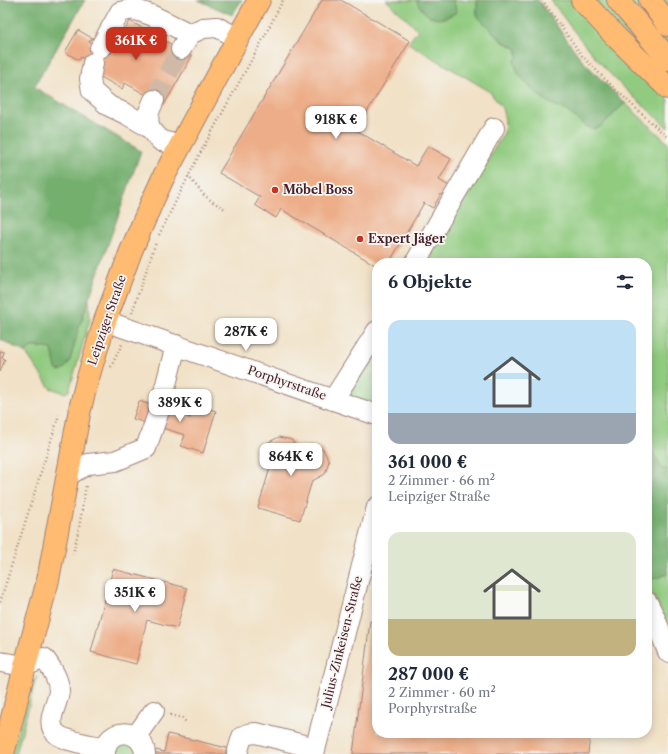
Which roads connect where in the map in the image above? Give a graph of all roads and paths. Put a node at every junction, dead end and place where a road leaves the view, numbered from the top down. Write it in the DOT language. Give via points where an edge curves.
graph roads {
  1 [pos="259,0"];
  2 [pos="283,0"];
  3 [pos="542,0"];
  4 [pos="582,0"];
  5 [pos="618,0"];
  6 [pos="650,0"];
  7 [pos="668,25"];
  8 [pos="238,38"];
  9 [pos="668,59"];
  10 [pos="668,88"];
  11 [pos="154,100"];
  12 [pos="149,126"];
  13 [pos="494,128"];
  14 [pos="668,138"];
  15 [pos="189,151"];
  16 [pos="188,176"];
  17 [pos="225,209"];
  18 [pos="418,258"];
  19 [pos="105,321"];
  20 [pos="372,339"];
  21 [pos="176,345"];
  22 [pos="333,400"];
  23 [pos="372,413"];
  24 [pos="60,414"];
  25 [pos="68,475"];
  26 [pos="372,527"];
  27 [pos="0,602"];
  28 [pos="652,612"];
  29 [pos="668,652"];
  30 [pos="0,662"];
  31 [pos="24,666"];
  32 [pos="154,711"];
  33 [pos="136,736"];
  34 [pos="105,751"];
  35 [pos="314,751"];
  36 [pos="3,754"];
  37 [pos="145,754"];
  38 [pos="237,754"];
  1 -- 8 [label="main road, Leipziger Straße"];
  2 -- 15 [label="path" via="262,41"];
  3 -- 14 [label="path" via="583,57"];
  4 -- 10 [label="main road"];
  5 -- 9 [label="main road"];
  6 -- 7 [label="main road"];
  8 -- 12 [label="street" via="217,27 203,28 186,41 151,15 134,9 120,12 97,56 90,79 92,91 109,106"];
  8 -- 15 [label="main road, Leipziger Straße"];
  11 -- 12 [label="street" via="148,114"];
  12 -- 15 [label="street" via="161,141"];
  13 -- 18 [label="street"];
  15 -- 19 [label="main road, Leipziger Straße" via="152,202"];
  16 -- 17 [label="path" via="204,194"];
  19 -- 21 [label="street, Porphyrstraße"];
  19 -- 25 [label="main road, Leipziger Straße" via="86,381"];
  20 -- 22 [label="street"];
  21 -- 22 [label="street, Porphyrstraße"];
  21 -- 25 [label="street" via="160,408 146,448 115,461 88,464"];
  22 -- 23 [label="street, Porphyrstraße"];
  24 -- 27 [label="path"];
  25 -- 31 [label="main road, Leipziger Straße" via="48,580"];
  26 -- 35 [label="street, Julius-Zinkeisen-Straße"];
  28 -- 29 [label="street"];
  30 -- 31 [label="street"];
  31 -- 34 [label="street" via="44,658 56,677 59,691 52,715 52,728 57,734"];
  31 -- 36 [label="main road, Leipziger Straße"];
  32 -- 33 [label="street"];
  33 -- 34 [label="street" via="123,733 117,735 111,738"];
  33 -- 37 [label="street" via="144,746"];
  35 -- 38 [label="street" via="256,732 242,737"];
}
